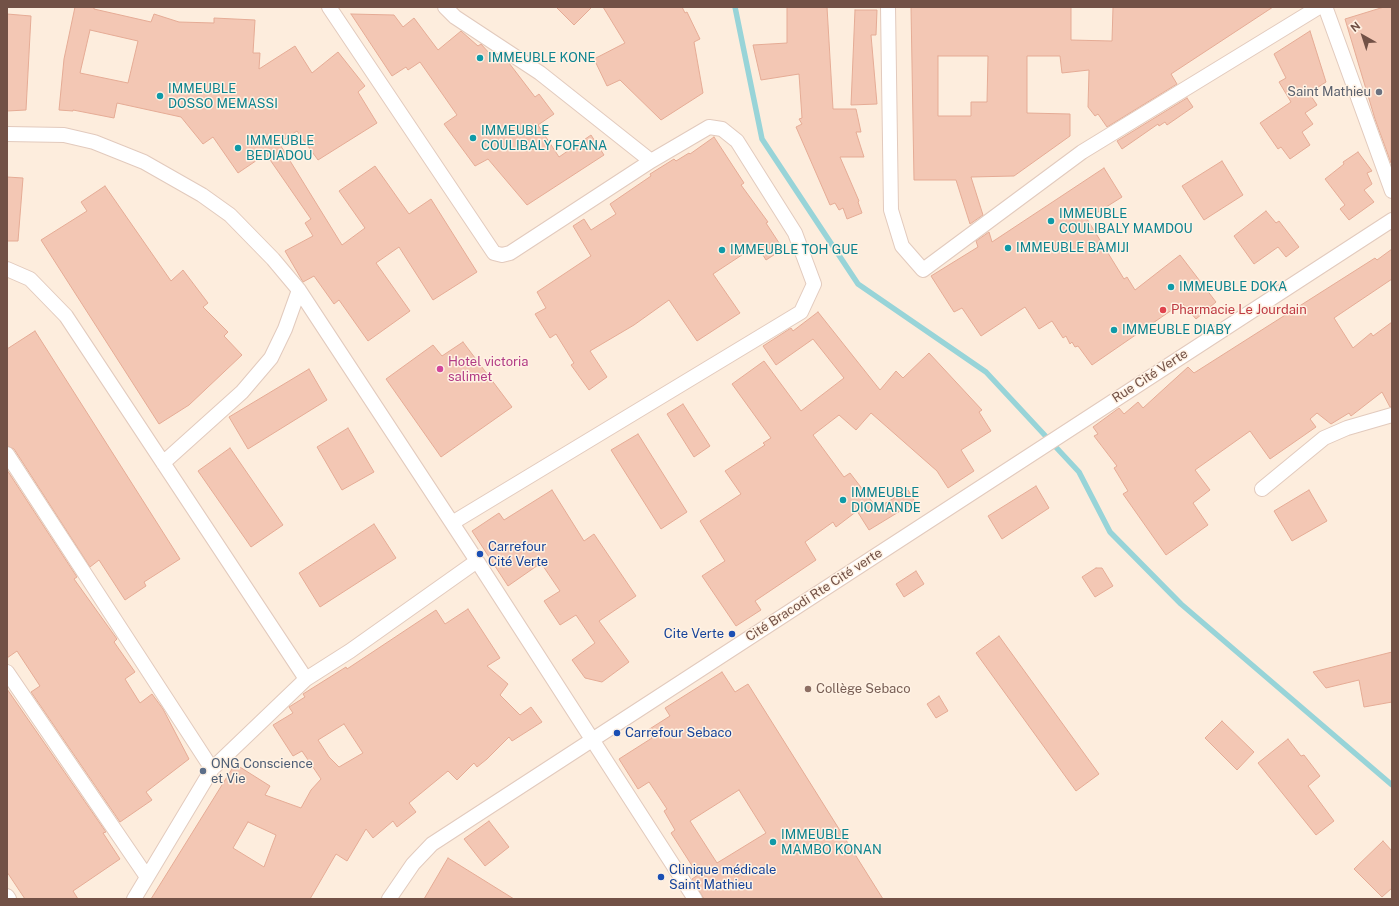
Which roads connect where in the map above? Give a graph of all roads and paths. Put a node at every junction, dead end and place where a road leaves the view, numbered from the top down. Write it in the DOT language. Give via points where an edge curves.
graph roads {
  1 [pos="329,7"];
  2 [pos="445,7"];
  3 [pos="888,7"];
  4 [pos="1318,7"];
  5 [pos="1324,7"];
  6 [pos="7,134"];
  7 [pos="651,161"];
  8 [pos="1392,191"];
  9 [pos="1392,220"];
  10 [pos="7,269"];
  11 [pos="299,290"];
  12 [pos="1392,415"];
  13 [pos="1036,450"];
  14 [pos="7,454"];
  15 [pos="163,463"];
  16 [pos="1262,489"];
  17 [pos="452,523"];
  18 [pos="477,561"];
  19 [pos="7,672"];
  20 [pos="306,679"];
  21 [pos="591,739"];
  22 [pos="212,769"];
  23 [pos="147,877"];
  24 [pos="7,896"];
  25 [pos="9,899"];
  26 [pos="134,899"];
  27 [pos="389,899"];
  28 [pos="695,899"];
  1 -- 7 [label="street" via="494,253 510,253"];
  2 -- 7 [label="street" via="455,17 540,73"];
  3 -- 4 [label="street" via="891,210 902,246 924,270 1082,152"];
  5 -- 8 [label="street"];
  6 -- 11 [label="street" via="64,135 94,142 171,176 230,214"];
  7 -- 17 [label="street" via="709,127 722,129 737,141 795,232 814,284 801,312"];
  9 -- 13 [label="street, Rue Cité Verte"];
  10 -- 15 [label="street" via="30,279 66,316"];
  11 -- 15 [label="street" via="271,358 242,392"];
  11 -- 17 [label="street"];
  12 -- 16 [label="street" via="1347,428 1324,438"];
  13 -- 21 [label="street, Cité Bracodi Rte Cité verte"];
  14 -- 22 [label="street"];
  15 -- 20 [label="street"];
  17 -- 18 [label="street"];
  18 -- 20 [label="street"];
  18 -- 21 [label="street"];
  19 -- 23 [label="street"];
  20 -- 22 [label="street"];
  21 -- 27 [label="street, Cité Bracodi Rte Cité verte" via="432,844 413,864"];
  21 -- 28 [label="street"];
  22 -- 23 [label="street"];
  23 -- 26 [label="street"];
  24 -- 25 [label="street"];
}
